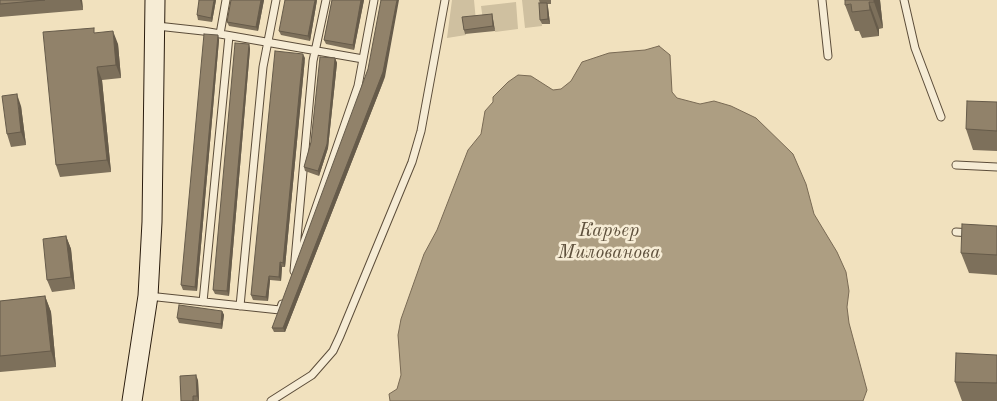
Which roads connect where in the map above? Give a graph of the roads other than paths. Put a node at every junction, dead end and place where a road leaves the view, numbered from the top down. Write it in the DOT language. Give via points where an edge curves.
graph roads {
  1 [pos="155,0"];
  2 [pos="226,0"];
  3 [pos="276,0"];
  4 [pos="326,0"];
  5 [pos="374,0"];
  6 [pos="445,0"];
  7 [pos="822,0"];
  8 [pos="904,0"];
  9 [pos="154,26"];
  10 [pos="220,34"];
  11 [pos="229,36"];
  12 [pos="268,43"];
  13 [pos="316,51"];
  14 [pos="828,56"];
  15 [pos="363,59"];
  16 [pos="941,117"];
  17 [pos="956,165"];
  18 [pos="997,167"];
  19 [pos="956,232"];
  20 [pos="981,233"];
  21 [pos="294,271"];
  22 [pos="291,279"];
  23 [pos="285,295"];
  24 [pos="148,296"];
  25 [pos="204,302"];
  26 [pos="240,306"];
  27 [pos="132,401"];
  28 [pos="271,401"];
  1 -- 9 [label="street"];
  2 -- 10 [label="lane"];
  3 -- 12 [label="lane"];
  4 -- 13 [label="lane"];
  5 -- 15 [label="lane"];
  6 -- 28 [label="lane" via="421,131 412,162 340,336 333,351 312,375"];
  7 -- 14 [label="lane"];
  8 -- 16 [label="lane" via="915,48"];
  9 -- 10 [label="lane"];
  9 -- 24 [label="street"];
  10 -- 11 [label="lane"];
  11 -- 12 [label="lane"];
  11 -- 25 [label="lane"];
  12 -- 13 [label="lane"];
  12 -- 26 [label="lane" via="262,67"];
  13 -- 15 [label="lane"];
  13 -- 21 [label="lane"];
  15 -- 21 [label="lane" via="358,86"];
  17 -- 18 [label="lane"];
  19 -- 20 [label="lane"];
  21 -- 22 [label="lane"];
  23 -- 26 [label="lane" via="280,310"];
  24 -- 25 [label="lane"];
  24 -- 27 [label="street"];
  25 -- 26 [label="lane"];
}
